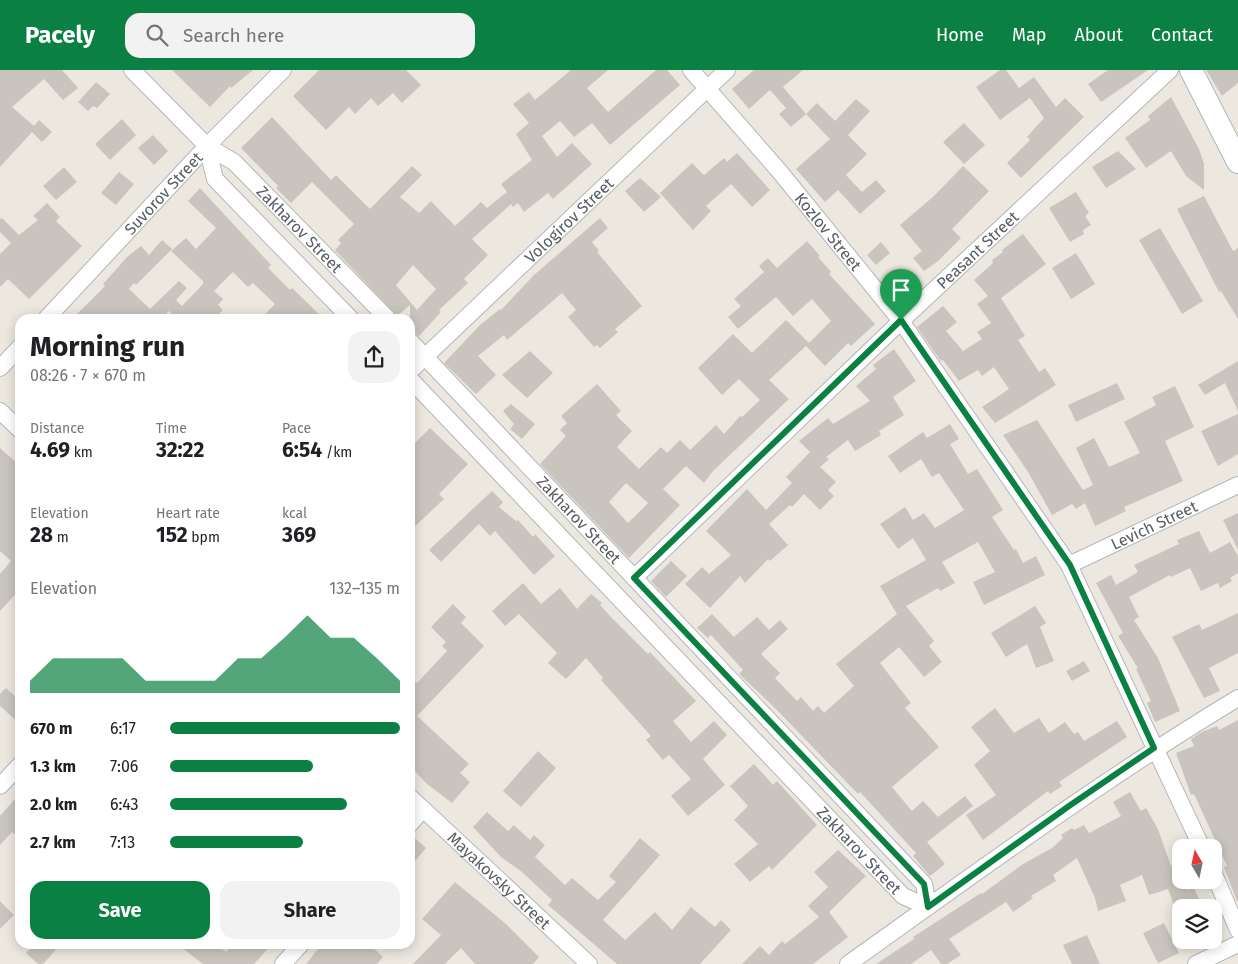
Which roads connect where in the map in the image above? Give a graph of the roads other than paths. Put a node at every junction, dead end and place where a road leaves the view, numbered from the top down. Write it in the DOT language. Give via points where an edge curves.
graph roads {
  1 [pos="132,70"];
  2 [pos="283,70"];
  3 [pos="691,70"];
  4 [pos="727,70"];
  5 [pos="1170,70"];
  6 [pos="1191,70"];
  7 [pos="707,89"];
  8 [pos="207,146"];
  9 [pos="1238,162"];
  10 [pos="51,314"];
  11 [pos="346,314"];
  12 [pos="383,314"];
  13 [pos="901,320"];
  14 [pos="415,346"];
  15 [pos="15,352"];
  16 [pos="426,356"];
  17 [pos="415,366"];
  18 [pos="0,368"];
  19 [pos="415,384"];
  20 [pos="0,411"];
  21 [pos="15,425"];
  22 [pos="1238,485"];
  23 [pos="1070,565"];
  24 [pos="634,578"];
  25 [pos="1238,698"];
  26 [pos="1154,748"];
  27 [pos="15,770"];
  28 [pos="0,786"];
  29 [pos="415,802"];
  30 [pos="423,809"];
  31 [pos="415,818"];
  32 [pos="1198,839"];
  33 [pos="1220,889"];
  34 [pos="928,907"];
  35 [pos="1238,930"];
  36 [pos="1238,944"];
  37 [pos="296,949"];
  38 [pos="283,964"];
  39 [pos="588,964"];
  40 [pos="848,964"];
  41 [pos="1196,964"];
  1 -- 8 [label="street, Zakharov Street"];
  2 -- 8 [label="street, Suvorov Street"];
  3 -- 7 [label="street, Kozlov Street"];
  4 -- 7 [label="street, Vologirov Street"];
  5 -- 13 [label="street, Peasant Street"];
  6 -- 9 [label="main road"];
  7 -- 13 [label="street, Kozlov Street" via="780,172"];
  7 -- 16 [label="street, Vologirov Street"];
  8 -- 10 [label="street, Suvorov Street"];
  8 -- 11 [label="street, Zakharov Street" via="216,178"];
  8 -- 12 [label="street, Zakharov Street" via="234,162"];
  13 -- 23 [label="street, Kozlov Street"];
  13 -- 24 [label="street, Peasant Street"];
  14 -- 16 [label="street, Zakharov Street"];
  15 -- 18 [label="street"];
  16 -- 17 [label="street, Vologirov Street"];
  16 -- 24 [label="street, Zakharov Street"];
  19 -- 34 [label="street, Zakharov Street" via="903,896"];
  20 -- 21 [label="street"];
  22 -- 23 [label="street, Levich Street"];
  23 -- 26 [label="street, Kozlov Street"];
  24 -- 34 [label="street, Zakharov Street" via="924,884"];
  25 -- 26 [label="street"];
  26 -- 32 [label="street, Kozlov Street"];
  26 -- 34 [label="street"];
  27 -- 28 [label="street"];
  29 -- 30 [label="street, Mayakovsky Street"];
  30 -- 31 [label="street"];
  30 -- 39 [label="street, Mayakovsky Street"];
  33 -- 35 [label="street"];
  34 -- 40 [label="street"];
  36 -- 41 [label="street"];
  37 -- 38 [label="street"];
}
